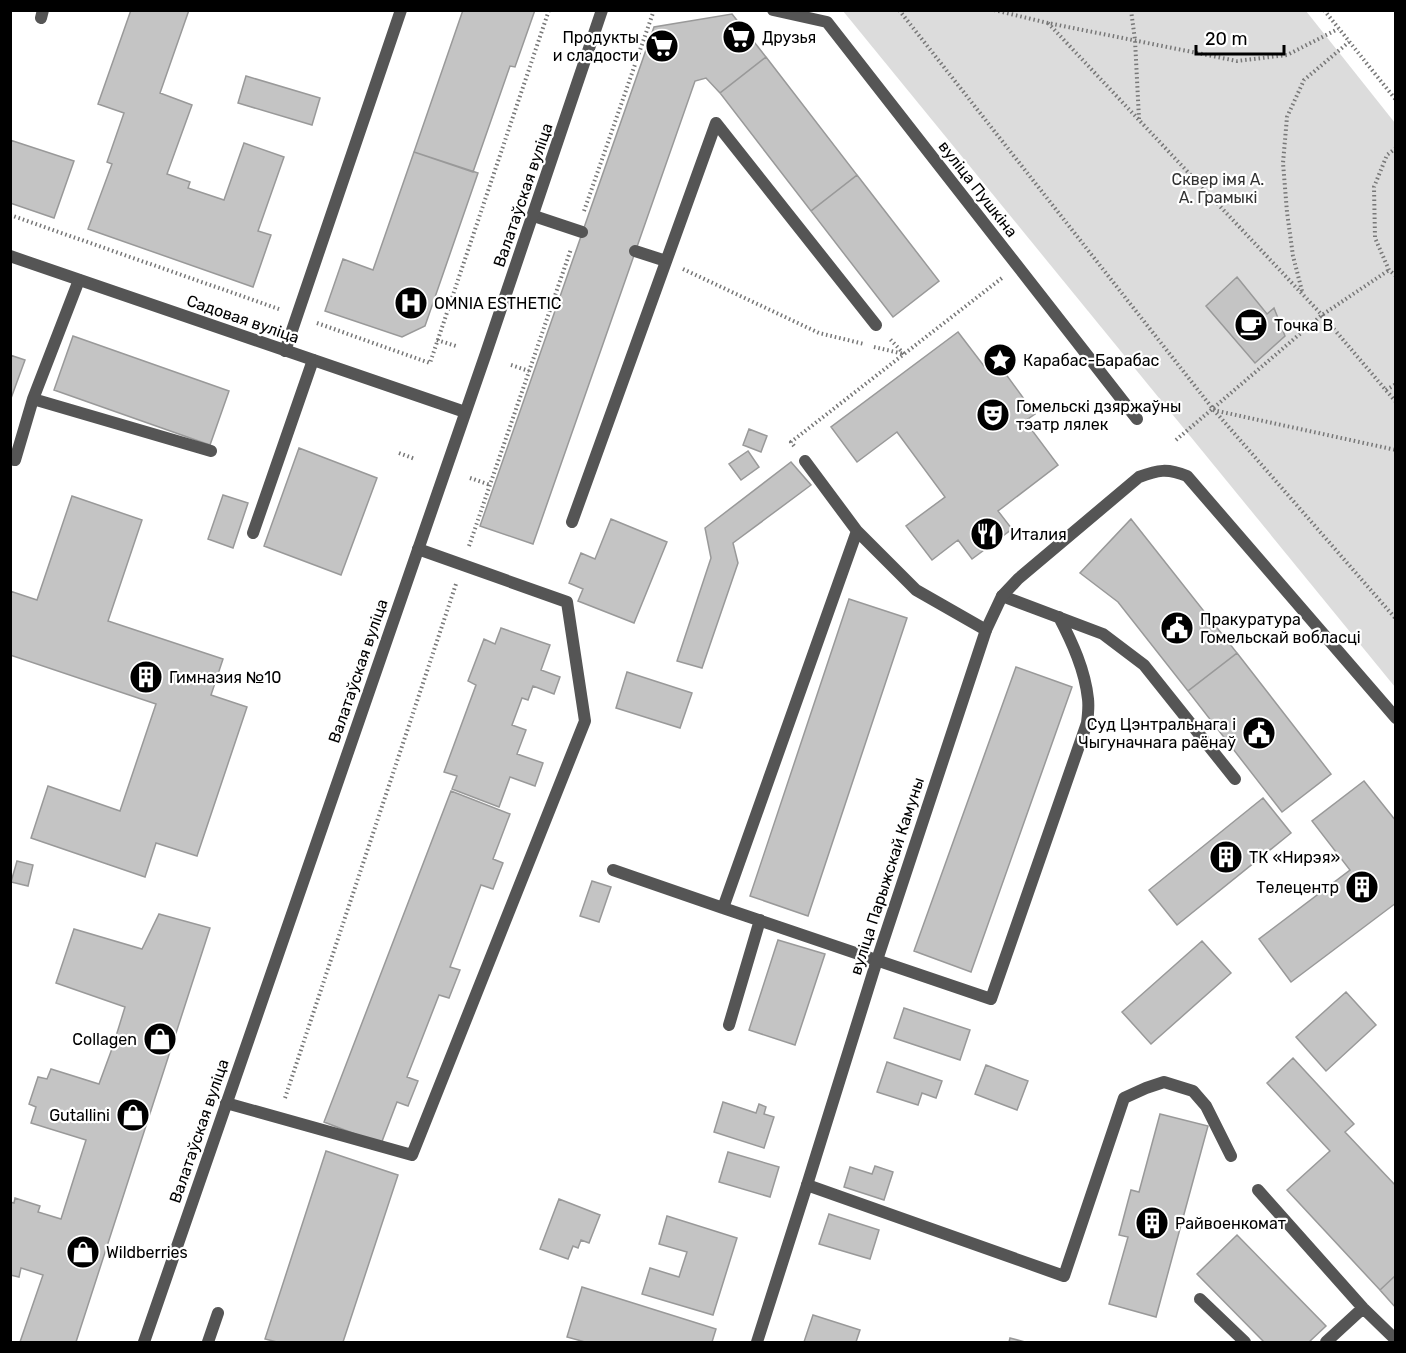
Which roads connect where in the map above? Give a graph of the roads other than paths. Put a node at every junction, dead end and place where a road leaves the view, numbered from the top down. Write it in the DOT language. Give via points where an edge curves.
graph roads {
  1 [pos="401,10"];
  2 [pos="602,10"];
  3 [pos="773,10"];
  4 [pos="534,216"];
  5 [pos="582,232"];
  6 [pos="635,251"];
  7 [pos="10,256"];
  8 [pos="666,261"];
  9 [pos="79,280"];
  10 [pos="876,325"];
  11 [pos="285,351"];
  12 [pos="313,360"];
  13 [pos="33,399"];
  14 [pos="465,412"];
  15 [pos="1137,420"];
  16 [pos="211,451"];
  17 [pos="10,459"];
  18 [pos="806,461"];
  19 [pos="572,522"];
  20 [pos="857,531"];
  21 [pos="253,533"];
  22 [pos="418,549"];
  23 [pos="1002,596"];
  24 [pos="1059,617"];
  25 [pos="986,630"];
  26 [pos="1395,718"];
  27 [pos="1235,779"];
  28 [pos="613,870"];
  29 [pos="723,908"];
  30 [pos="760,920"];
  31 [pos="877,960"];
  32 [pos="729,1025"];
  33 [pos="226,1103"];
  34 [pos="1231,1156"];
  35 [pos="807,1185"];
  36 [pos="1258,1190"];
  37 [pos="1200,1299"];
  38 [pos="1363,1308"];
  39 [pos="218,1313"];
  40 [pos="1395,1340"];
  41 [pos="144,1342"];
  42 [pos="208,1342"];
  43 [pos="757,1342"];
  44 [pos="1245,1342"];
  45 [pos="1326,1342"];
  1 -- 11 [label="street"];
  2 -- 4 [label="street, Валатаўская вуліца"];
  3 -- 15 [label="street, вуліца Пушкіна" via="827,22"];
  4 -- 5 [label="street"];
  4 -- 14 [label="street, Валатаўская вуліца"];
  6 -- 8 [label="street"];
  7 -- 9 [label="street, Садовая вуліца"];
  8 -- 10 [label="street" via="716,123"];
  8 -- 19 [label="street"];
  9 -- 11 [label="street, Садовая вуліца"];
  9 -- 13 [label="street"];
  11 -- 12 [label="street, Садовая вуліца"];
  12 -- 14 [label="street, Садовая вуліца"];
  12 -- 21 [label="street"];
  13 -- 16 [label="street"];
  13 -- 17 [label="street" via="15,460"];
  14 -- 22 [label="street, Валатаўская вуліца"];
  18 -- 20 [label="street"];
  20 -- 25 [label="street" via="916,590"];
  20 -- 29 [label="street"];
  22 -- 33 [label="street, Валатаўская вуліца"];
  22 -- 33 [label="street" via="567,602 585,721 412,1155"];
  23 -- 24 [label="street"];
  23 -- 25 [label="street, вуліца Парыжскай Камуны"];
  23 -- 26 [label="street, вуліца Парыжскай Камуны" via="1139,477 1161,470 1173,471 1187,476"];
  24 -- 27 [label="street" via="1103,634 1144,665"];
  24 -- 31 [label="street" via="1086,686 1087,723 991,999"];
  25 -- 31 [label="street, вуліца Парыжскай Камуны"];
  28 -- 29 [label="street"];
  29 -- 30 [label="street"];
  30 -- 31 [label="street"];
  30 -- 32 [label="street"];
  31 -- 35 [label="street, вуліца Парыжскай Камуны"];
  33 -- 41 [label="street, Валатаўская вуліца"];
  34 -- 35 [label="street" via="1206,1106 1193,1091 1164,1082 1124,1098 1064,1276"];
  35 -- 43 [label="street, вуліца Парыжскай Камуны"];
  36 -- 38 [label="street"];
  37 -- 44 [label="street"];
  38 -- 40 [label="street"];
  38 -- 45 [label="street"];
  39 -- 42 [label="street"];
}
